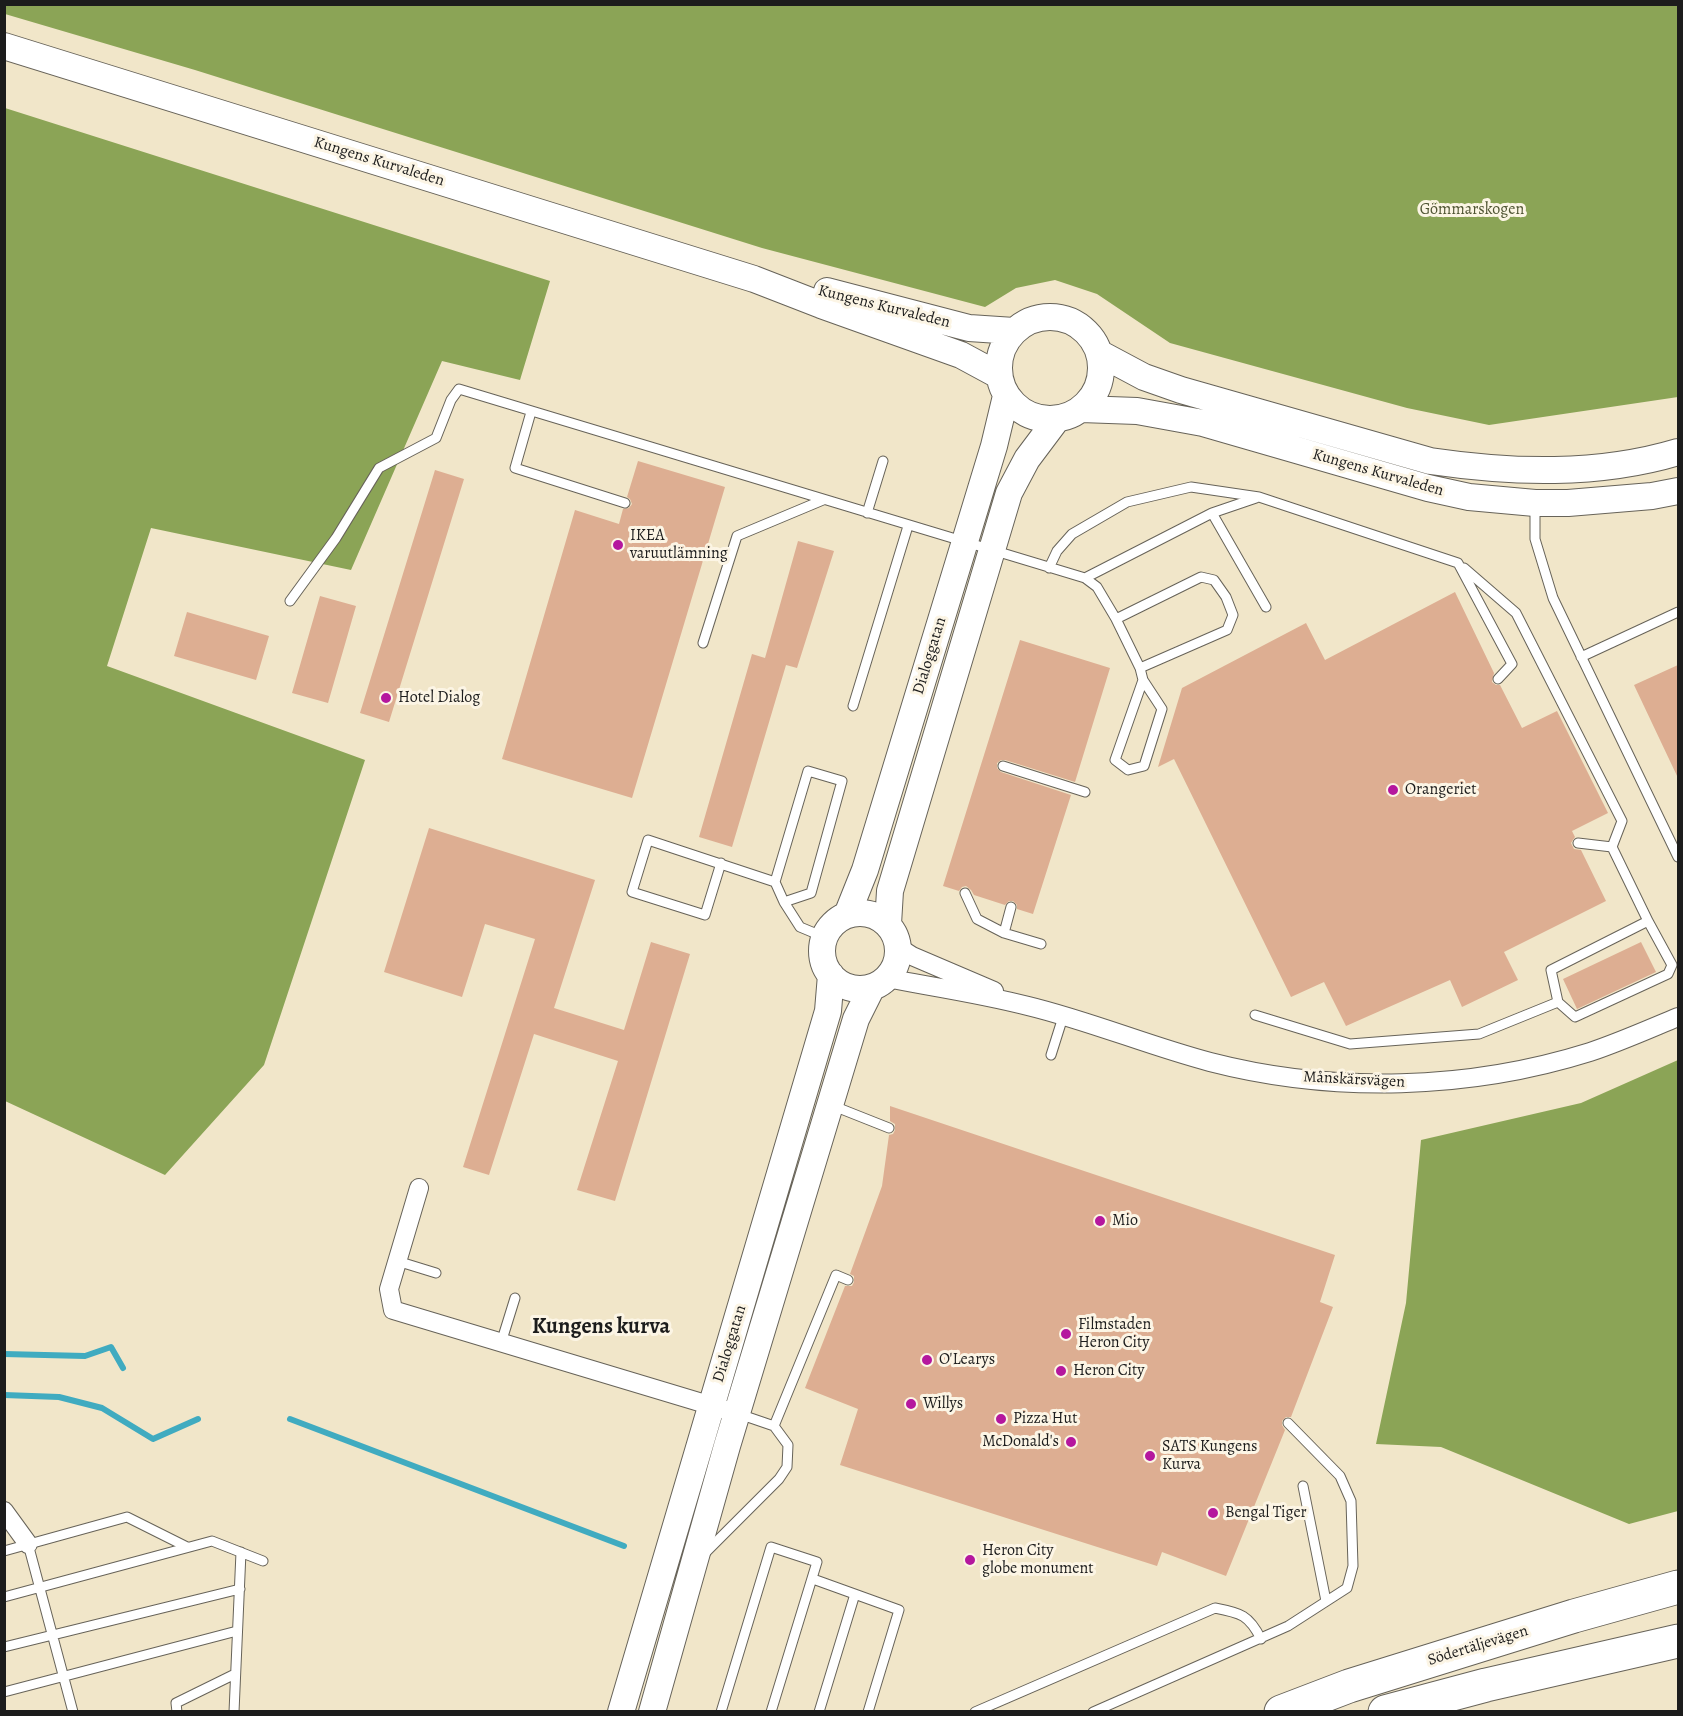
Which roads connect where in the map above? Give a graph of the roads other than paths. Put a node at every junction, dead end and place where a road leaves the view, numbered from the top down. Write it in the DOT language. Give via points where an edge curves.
graph roads {
  1 [pos="4,46"];
  2 [pos="754,279"];
  3 [pos="1014,331"];
  4 [pos="1099,353"];
  5 [pos="1002,386"];
  6 [pos="1081,409"];
  7 [pos="531,412"];
  8 [pos="1057,420"];
  9 [pos="1678,452"];
  10 [pos="883,461"];
  11 [pos="1678,491"];
  12 [pos="1259,497"];
  13 [pos="823,500"];
  14 [pos="625,503"];
  15 [pos="1535,503"];
  16 [pos="867,513"];
  17 [pos="1212,513"];
  18 [pos="908,526"];
  19 [pos="964,543"];
  20 [pos="991,551"];
  21 [pos="1458,563"];
  22 [pos="1049,568"];
  23 [pos="1085,578"];
  24 [pos="290,601"];
  25 [pos="1266,607"];
  26 [pos="1678,612"];
  27 [pos="1116,619"];
  28 [pos="703,643"];
  29 [pos="1581,657"];
  30 [pos="1140,668"];
  31 [pos="1497,679"];
  32 [pos="1143,680"];
  33 [pos="853,706"];
  34 [pos="1004,766"];
  35 [pos="1085,792"];
  36 [pos="1578,843"];
  37 [pos="1612,847"];
  38 [pos="1678,857"];
  39 [pos="721,863"];
  40 [pos="775,882"];
  41 [pos="965,893"];
  42 [pos="784,902"];
  43 [pos="1011,907"];
  44 [pos="847,915"];
  45 [pos="1648,921"];
  46 [pos="1004,933"];
  47 [pos="893,936"];
  48 [pos="824,937"];
  49 [pos="1041,944"];
  50 [pos="831,975"];
  51 [pos="879,983"];
  52 [pos="1558,1002"];
  53 [pos="1029,1006"];
  54 [pos="1255,1016"];
  55 [pos="1063,1017"];
  56 [pos="1678,1017"];
  57 [pos="1051,1055"];
  58 [pos="831,1105"];
  59 [pos="890,1128"];
  60 [pos="419,1188"];
  61 [pos="397,1261"];
  62 [pos="436,1273"];
  63 [pos="848,1280"];
  64 [pos="515,1298"];
  65 [pos="501,1343"];
  66 [pos="711,1406"];
  67 [pos="739,1414"];
  68 [pos="1288,1423"];
  69 [pos="774,1426"];
  70 [pos="1303,1486"];
  71 [pos="4,1511"];
  72 [pos="28,1544"];
  73 [pos="188,1547"];
  74 [pos="4,1551"];
  75 [pos="241,1552"];
  76 [pos="263,1561"];
  77 [pos="695,1563"];
  78 [pos="813,1579"];
  79 [pos="1678,1587"];
  80 [pos="40,1588"];
  81 [pos="240,1589"];
  82 [pos="855,1594"];
  83 [pos="4,1597"];
  84 [pos="1326,1601"];
  85 [pos="237,1631"];
  86 [pos="53,1635"];
  87 [pos="1261,1639"];
  88 [pos="1678,1641"];
  89 [pos="4,1647"];
  90 [pos="235,1674"];
  91 [pos="64,1676"];
  92 [pos="4,1692"];
  93 [pos="73,1712"];
  94 [pos="177,1712"];
  95 [pos="234,1712"];
  96 [pos="621,1712"];
  97 [pos="652,1712"];
  98 [pos="721,1712"];
  99 [pos="771,1712"];
  100 [pos="819,1712"];
  101 [pos="868,1712"];
  102 [pos="975,1712"];
  103 [pos="1093,1712"];
  104 [pos="1281,1712"];
  105 [pos="1385,1712"];
  1 -- 2 [label="street, Kungens Kurvaleden"];
  2 -- 3 [label="street, Kungens Kurvaleden" via="825,291 969,328"];
  2 -- 5 [label="street, Kungens Kurvaleden" via="961,355"];
  3 -- 4 [label="street" via="1029,321 1063,318 1079,326"];
  3 -- 5 [label="street" via="999,359"];
  4 -- 6 [label="street" via="1099,384"];
  4 -- 9 [label="street, Kungens Kurvaleden" via="1144,377 1181,390 1430,461 1512,469 1593,468"];
  5 -- 8 [label="street" via="1016,407 1028,415"];
  5 -- 19 [label="street, Dialoggatan" via="994,446"];
  6 -- 8 [label="street"];
  6 -- 15 [label="street, Kungens Kurvaleden" via="1137,411 1185,419 1428,488 1469,497"];
  7 -- 13 [label="lane"];
  7 -- 14 [label="lane" via="514,468"];
  7 -- 24 [label="lane" via="459,389 436,438 379,468 336,538"];
  8 -- 20 [label="street, Dialoggatan" via="1017,475"];
  10 -- 16 [label="lane"];
  11 -- 15 [label="street, Kungens Kurvaleden" via="1610,501"];
  12 -- 17 [label="lane"];
  12 -- 21 [label="lane"];
  12 -- 22 [label="lane" via="1191,487 1127,502 1072,534"];
  13 -- 16 [label="lane"];
  13 -- 28 [label="lane" via="737,536"];
  15 -- 29 [label="lane" via="1535,539 1550,588"];
  16 -- 18 [label="lane"];
  17 -- 23 [label="lane"];
  17 -- 25 [label="lane"];
  18 -- 19 [label="lane"];
  18 -- 33 [label="lane"];
  19 -- 20 [label="lane"];
  19 -- 44 [label="street, Dialoggatan" via="861,883"];
  20 -- 22 [label="lane"];
  20 -- 47 [label="street, Dialoggatan" via="890,891"];
  21 -- 31 [label="lane" via="1512,664"];
  21 -- 37 [label="lane" via="1516,613 1622,821"];
  22 -- 23 [label="lane"];
  23 -- 27 [label="lane" via="1097,586"];
  26 -- 29 [label="lane"];
  27 -- 30 [label="lane"];
  27 -- 30 [label="lane" via="1201,577 1214,580 1226,597 1233,615 1227,630"];
  29 -- 38 [label="lane"];
  30 -- 32 [label="lane"];
  32 -- 32 [label="lane" via="1162,709 1144,766 1128,770 1115,760"];
  34 -- 35 [label="lane"];
  36 -- 37 [label="lane"];
  37 -- 45 [label="lane"];
  39 -- 39 [label="lane" via="648,840 632,892 705,915"];
  39 -- 40 [label="lane"];
  40 -- 42 [label="lane"];
  40 -- 42 [label="lane" via="808,771 842,781 811,893"];
  41 -- 46 [label="lane" via="977,919"];
  42 -- 48 [label="lane" via="800,927"];
  43 -- 46 [label="lane"];
  44 -- 47 [label="street" via="862,912 876,916"];
  44 -- 48 [label="street" via="833,923"];
  45 -- 52 [label="lane" via="1551,969"];
  45 -- 52 [label="lane" via="1672,965 1668,974 1575,1017"];
  46 -- 49 [label="lane"];
  47 -- 51 [label="street" via="897,959"];
  47 -- 53 [label="street, Månskärsvägen" via="912,956"];
  48 -- 50 [label="street" via="824,963"];
  50 -- 51 [label="street" via="854,988"];
  50 -- 66 [label="street, Dialoggatan" via="828,1011"];
  51 -- 53 [label="street, Månskärsvägen"];
  51 -- 58 [label="street, Dialoggatan" via="856,1019"];
  52 -- 54 [label="lane" via="1479,1034 1350,1044"];
  53 -- 55 [label="street, Månskärsvägen"];
  55 -- 56 [label="street, Månskärsvägen" via="1245,1069 1310,1079 1398,1083 1439,1082 1542,1065 1591,1052"];
  55 -- 57 [label="lane"];
  58 -- 59 [label="lane"];
  58 -- 67 [label="street, Dialoggatan"];
  60 -- 61 [label="street"];
  61 -- 62 [label="lane"];
  61 -- 65 [label="street" via="389,1290 393,1310"];
  63 -- 69 [label="lane" via="836,1275"];
  64 -- 65 [label="lane"];
  65 -- 66 [label="street"];
  66 -- 67 [label="street"];
  66 -- 96 [label="street, Dialoggatan"];
  67 -- 69 [label="lane"];
  67 -- 77 [label="street, Dialoggatan"];
  68 -- 84 [label="lane" via="1340,1476 1351,1501 1353,1566 1347,1588"];
  69 -- 77 [label="lane" via="788,1445 786,1467 779,1479"];
  70 -- 84 [label="lane"];
  71 -- 72 [label="street"];
  72 -- 73 [label="lane" via="127,1517"];
  72 -- 74 [label="lane"];
  72 -- 80 [label="lane"];
  73 -- 75 [label="lane" via="213,1540"];
  73 -- 80 [label="lane"];
  75 -- 76 [label="lane"];
  75 -- 81 [label="lane"];
  77 -- 97 [label="street, Dialoggatan"];
  78 -- 82 [label="lane"];
  78 -- 98 [label="lane" via="818,1562 771,1546"];
  78 -- 99 [label="lane"];
  79 -- 104 [label="highway, Södertäljevägen" via="1349,1686"];
  80 -- 83 [label="lane"];
  80 -- 86 [label="lane"];
  81 -- 85 [label="lane"];
  81 -- 86 [label="lane"];
  82 -- 100 [label="lane"];
  82 -- 101 [label="lane" via="899,1610"];
  84 -- 87 [label="lane"];
  85 -- 90 [label="lane"];
  85 -- 91 [label="lane"];
  86 -- 89 [label="lane"];
  86 -- 91 [label="lane"];
  87 -- 102 [label="lane" via="1253,1623 1238,1612 1215,1608"];
  87 -- 103 [label="lane"];
  88 -- 105 [label="highway"];
  90 -- 94 [label="lane" via="176,1703"];
  90 -- 95 [label="lane"];
  91 -- 92 [label="lane"];
  91 -- 93 [label="lane"];
}
